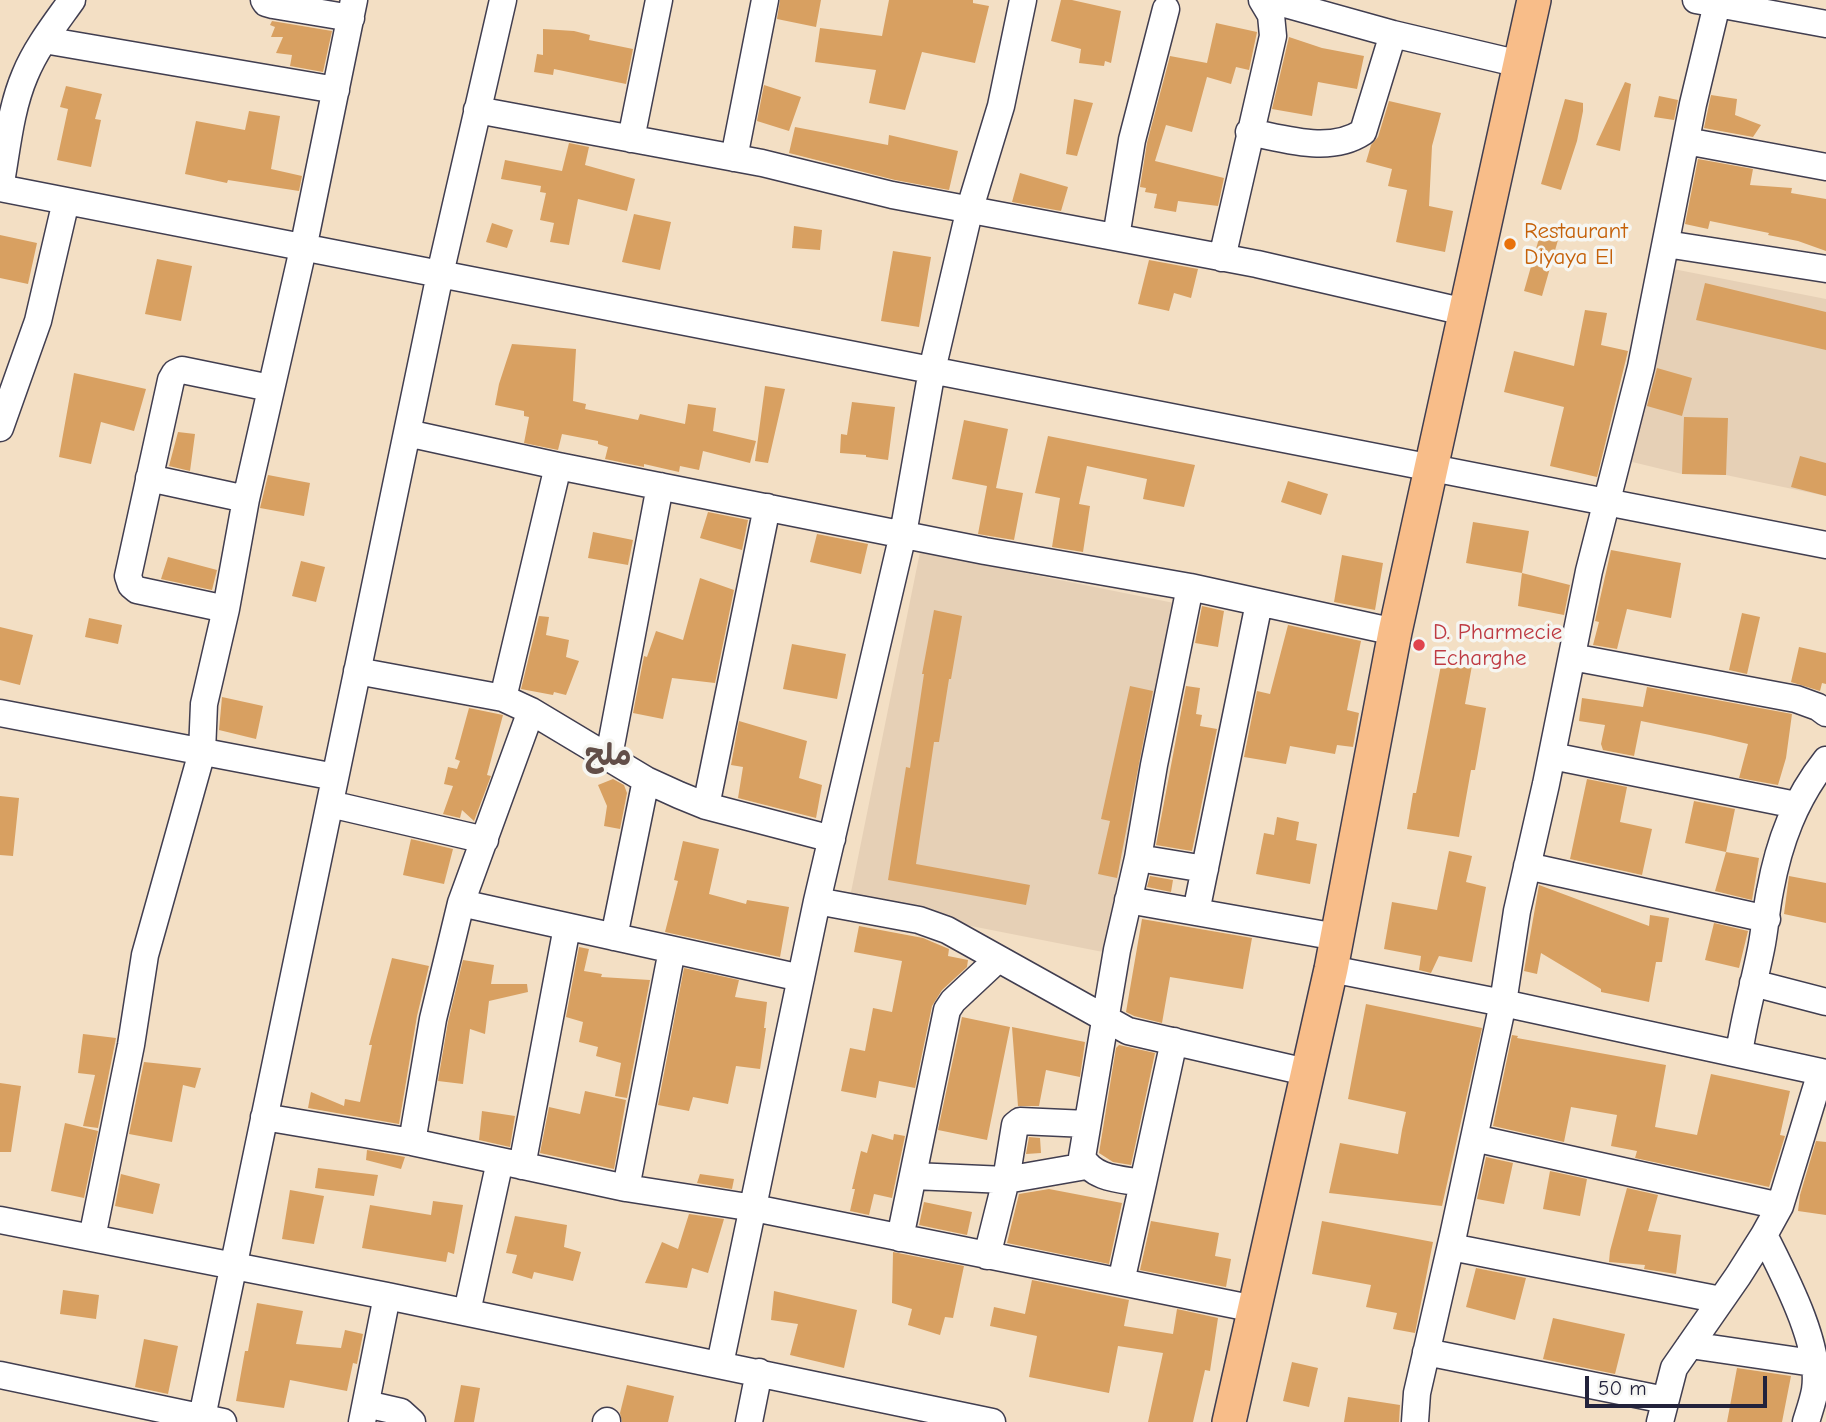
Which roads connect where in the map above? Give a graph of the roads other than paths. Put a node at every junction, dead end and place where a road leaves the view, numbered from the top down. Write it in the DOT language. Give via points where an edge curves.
graph roads {
  1 [pos="72,0"];
  2 [pos="264,0"];
  3 [pos="503,0"];
  4 [pos="659,0"];
  5 [pos="765,0"];
  6 [pos="1023,0"];
  7 [pos="1262,0"];
  8 [pos="1270,0"];
  9 [pos="1534,0"];
  10 [pos="1706,2"];
  11 [pos="352,9"];
  12 [pos="1166,9"];
  13 [pos="1826,24"];
  14 [pos="1393,34"];
  15 [pos="44,40"];
  16 [pos="1520,64"];
  17 [pos="336,90"];
  18 [pos="477,110"];
  19 [pos="1250,132"];
  20 [pos="631,139"];
  21 [pos="1686,141"];
  22 [pos="734,158"];
  23 [pos="1826,167"];
  24 [pos="0,188"];
  25 [pos="66,201"];
  26 [pos="970,208"];
  27 [pos="1116,237"];
  28 [pos="1665,244"];
  29 [pos="303,249"];
  30 [pos="1222,258"];
  31 [pos="1826,269"];
  32 [pos="440,274"];
  33 [pos="1465,312"];
  34 [pos="932,370"];
  35 [pos="270,388"];
  36 [pos="0,428"];
  37 [pos="407,433"];
  38 [pos="558,466"];
  39 [pos="1432,467"];
  40 [pos="149,478"];
  41 [pos="660,486"];
  42 [pos="246,499"];
  43 [pos="1606,502"];
  44 [pos="767,507"];
  45 [pos="903,534"];
  46 [pos="1826,545"];
  47 [pos="1190,587"];
  48 [pos="1259,603"];
  49 [pos="226,609"];
  50 [pos="1395,632"];
  51 [pos="1572,657"];
  52 [pos="357,671"];
  53 [pos="503,698"];
  54 [pos="531,711"];
  55 [pos="0,713"];
  56 [pos="1826,713"];
  57 [pos="202,752"];
  58 [pos="609,756"];
  59 [pos="1552,756"];
  60 [pos="1826,760"];
  61 [pos="335,777"];
  62 [pos="646,780"];
  63 [pos="330,804"];
  64 [pos="1796,805"];
  65 [pos="706,806"];
  66 [pos="832,839"];
  67 [pos="485,840"];
  68 [pos="1138,858"];
  69 [pos="1527,866"];
  70 [pos="1205,869"];
  71 [pos="1128,900"];
  72 [pos="817,901"];
  73 [pos="461,903"];
  74 [pos="1196,912"];
  75 [pos="1767,919"];
  76 [pos="567,927"];
  77 [pos="614,937"];
  78 [pos="1337,937"];
  79 [pos="672,950"];
  80 [pos="998,959"];
  81 [pos="1331,969"];
  82 [pos="801,978"];
  83 [pos="1753,983"];
  84 [pos="1826,1002"];
  85 [pos="1503,1003"];
  86 [pos="1107,1020"];
  87 [pos="1174,1041"];
  88 [pos="1739,1054"];
  89 [pos="1306,1072"];
  90 [pos="1823,1072"];
  91 [pos="264,1117"];
  92 [pos="1087,1124"];
  93 [pos="1474,1138"];
  94 [pos="412,1142"];
  95 [pos="511,1163"];
  96 [pos="1086,1166"];
  97 [pos="913,1175"];
  98 [pos="1006,1180"];
  99 [pos="1143,1183"];
  100 [pos="626,1188"];
  101 [pos="1780,1206"];
  102 [pos="754,1208"];
  103 [pos="0,1220"];
  104 [pos="1764,1236"];
  105 [pos="92,1238"];
  106 [pos="900,1238"];
  107 [pos="1451,1247"];
  108 [pos="987,1256"];
  109 [pos="233,1264"];
  110 [pos="1121,1282"];
  111 [pos="387,1296"];
  112 [pos="1721,1300"];
  113 [pos="1255,1309"];
  114 [pos="467,1312"];
  115 [pos="1690,1345"];
  116 [pos="1426,1352"];
  117 [pos="720,1364"];
  118 [pos="759,1372"];
  119 [pos="0,1375"];
  120 [pos="1818,1377"];
  121 [pos="1662,1411"];
  122 [pos="364,1413"];
  123 [pos="208,1420"];
  124 [pos="412,1422"];
  125 [pos="749,1422"];
  126 [pos="992,1422"];
  127 [pos="1230,1422"];
  128 [pos="1415,1422"];
  129 [pos="1806,1422"];
  1 -- 15 [label="street"];
  2 -- 11 [label="street" via="274,5"];
  3 -- 18 [label="street"];
  4 -- 20 [label="street"];
  5 -- 22 [label="street"];
  6 -- 26 [label="street" via="1001,106"];
  7 -- 19 [label="street" via="1271,15 1273,36"];
  8 -- 14 [label="street"];
  9 -- 16 [label="main road"];
  10 -- 13 [label="street"];
  10 -- 21 [label="street"];
  11 -- 17 [label="street"];
  12 -- 27 [label="street" via="1132,140"];
  14 -- 16 [label="street"];
  14 -- 19 [label="street" via="1363,132 1339,143"];
  15 -- 17 [label="street"];
  15 -- 24 [label="street" via="19,89"];
  16 -- 33 [label="main road"];
  17 -- 29 [label="street"];
  18 -- 20 [label="street"];
  18 -- 32 [label="street"];
  19 -- 30 [label="street"];
  20 -- 22 [label="street"];
  21 -- 23 [label="street"];
  21 -- 28 [label="street"];
  22 -- 26 [label="street"];
  24 -- 25 [label="street"];
  25 -- 29 [label="street"];
  25 -- 36 [label="street" via="38,321"];
  26 -- 27 [label="street"];
  26 -- 34 [label="street"];
  27 -- 30 [label="street"];
  28 -- 31 [label="street"];
  28 -- 43 [label="street" via="1641,367"];
  29 -- 32 [label="street"];
  29 -- 35 [label="street"];
  30 -- 33 [label="street"];
  32 -- 34 [label="street"];
  32 -- 37 [label="street"];
  33 -- 39 [label="main road"];
  34 -- 39 [label="street"];
  34 -- 45 [label="street"];
  35 -- 40 [label="street" via="182,370 175,373"];
  35 -- 42 [label="street"];
  37 -- 38 [label="street"];
  37 -- 52 [label="street"];
  38 -- 41 [label="street"];
  38 -- 53 [label="street"];
  39 -- 43 [label="street"];
  39 -- 50 [label="main road"];
  40 -- 42 [label="street"];
  40 -- 49 [label="street" via="128,576 131,585"];
  41 -- 44 [label="street"];
  41 -- 58 [label="street"];
  42 -- 49 [label="street"];
  43 -- 46 [label="street"];
  43 -- 51 [label="street"];
  44 -- 45 [label="street"];
  44 -- 65 [label="street"];
  45 -- 47 [label="street"];
  45 -- 66 [label="street"];
  47 -- 48 [label="street"];
  47 -- 68 [label="street"];
  48 -- 50 [label="street"];
  48 -- 70 [label="street"];
  49 -- 57 [label="street" via="204,704"];
  50 -- 78 [label="main road"];
  51 -- 56 [label="street" via="1796,699"];
  51 -- 59 [label="street"];
  52 -- 53 [label="street"];
  52 -- 61 [label="street"];
  53 -- 54 [label="street"];
  54 -- 58 [label="street"];
  54 -- 67 [label="street"];
  55 -- 57 [label="street"];
  57 -- 61 [label="street"];
  57 -- 105 [label="street" via="145,955"];
  58 -- 62 [label="street"];
  59 -- 64 [label="street"];
  59 -- 69 [label="street"];
  60 -- 64 [label="street"];
  61 -- 63 [label="street"];
  62 -- 65 [label="street"];
  62 -- 77 [label="street"];
  63 -- 67 [label="street"];
  63 -- 91 [label="street"];
  64 -- 75 [label="street" via="1786,826"];
  65 -- 66 [label="street"];
  66 -- 72 [label="street"];
  67 -- 73 [label="street"];
  68 -- 70 [label="street"];
  68 -- 71 [label="street"];
  69 -- 75 [label="street"];
  69 -- 85 [label="street"];
  70 -- 74 [label="street"];
  71 -- 74 [label="street"];
  71 -- 86 [label="street"];
  72 -- 80 [label="street" via="919,920"];
  72 -- 82 [label="street"];
  73 -- 76 [label="street"];
  73 -- 94 [label="street" via="433,1018"];
  74 -- 78 [label="street"];
  75 -- 83 [label="street"];
  76 -- 77 [label="street"];
  76 -- 95 [label="street"];
  77 -- 79 [label="street"];
  78 -- 81 [label="main road"];
  79 -- 82 [label="street"];
  79 -- 100 [label="street"];
  80 -- 86 [label="street"];
  80 -- 97 [label="street" via="947,1010"];
  81 -- 85 [label="street"];
  81 -- 89 [label="main road"];
  82 -- 102 [label="street"];
  83 -- 84 [label="street"];
  83 -- 88 [label="street"];
  85 -- 88 [label="street"];
  85 -- 93 [label="street"];
  86 -- 87 [label="street" via="1128,1031"];
  86 -- 92 [label="street"];
  87 -- 89 [label="street"];
  87 -- 99 [label="street"];
  88 -- 90 [label="street"];
  89 -- 113 [label="main road"];
  90 -- 101 [label="street"];
  91 -- 94 [label="street"];
  91 -- 109 [label="street"];
  92 -- 96 [label="street" via="1082,1157"];
  92 -- 98 [label="street" via="1020,1121 1015,1125"];
  93 -- 101 [label="street"];
  93 -- 107 [label="street"];
  94 -- 95 [label="street"];
  95 -- 100 [label="street"];
  95 -- 114 [label="street"];
  96 -- 98 [label="street"];
  96 -- 99 [label="street" via="1096,1174"];
  97 -- 98 [label="street"];
  97 -- 106 [label="street"];
  98 -- 108 [label="street"];
  99 -- 110 [label="street"];
  100 -- 102 [label="street"];
  101 -- 104 [label="street"];
  102 -- 106 [label="street"];
  102 -- 117 [label="street"];
  103 -- 105 [label="street"];
  104 -- 112 [label="street"];
  104 -- 120 [label="street" via="1789,1284"];
  105 -- 109 [label="street"];
  106 -- 108 [label="street"];
  107 -- 112 [label="street"];
  107 -- 116 [label="street"];
  108 -- 110 [label="street"];
  109 -- 111 [label="street"];
  109 -- 123 [label="street"];
  110 -- 113 [label="street"];
  111 -- 114 [label="street"];
  111 -- 122 [label="street"];
  112 -- 115 [label="street"];
  113 -- 127 [label="main road"];
  114 -- 117 [label="street"];
  115 -- 120 [label="street"];
  115 -- 121 [label="street" via="1674,1368"];
  116 -- 121 [label="street"];
  116 -- 128 [label="street"];
  117 -- 118 [label="street"];
  118 -- 125 [label="street"];
  118 -- 126 [label="street"];
  119 -- 123 [label="street"];
  120 -- 129 [label="street"];
  122 -- 124 [label="street" via="401,1412"];
}
